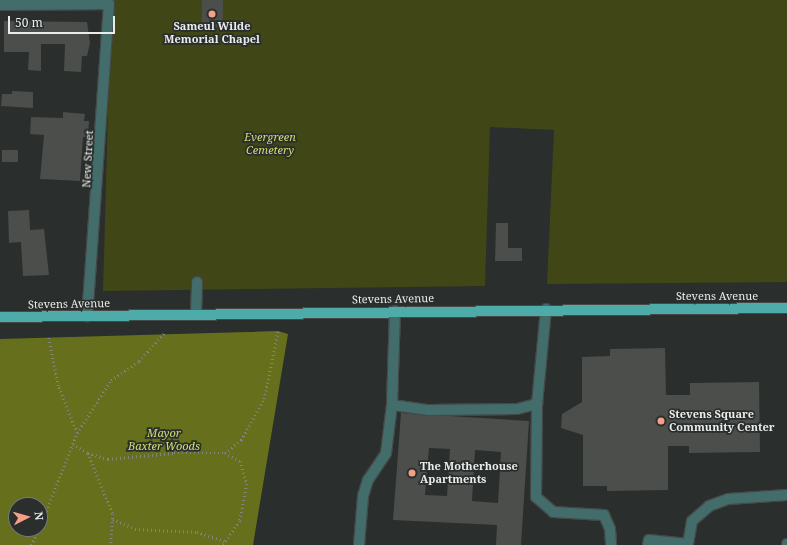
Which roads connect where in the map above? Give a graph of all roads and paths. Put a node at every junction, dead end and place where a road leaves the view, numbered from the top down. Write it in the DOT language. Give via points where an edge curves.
graph roads {
  1 [pos="0,5"];
  2 [pos="197,282"];
  3 [pos="787,308"];
  4 [pos="546,309"];
  5 [pos="394,311"];
  6 [pos="196,314"];
  7 [pos="87,316"];
  8 [pos="0,317"];
  9 [pos="278,331"];
  10 [pos="164,333"];
  11 [pos="48,335"];
  12 [pos="537,404"];
  13 [pos="392,405"];
  14 [pos="77,433"];
  15 [pos="73,444"];
  16 [pos="88,453"];
  17 [pos="225,454"];
  18 [pos="787,495"];
  19 [pos="48,506"];
  20 [pos="113,519"];
  21 [pos="226,541"];
  22 [pos="111,545"];
  23 [pos="223,545"];
  24 [pos="359,545"];
  25 [pos="611,545"];
  26 [pos="648,545"];
  1 -- 7 [label="street, New Street" via="109,4"];
  2 -- 6 [label="street"];
  3 -- 4 [label="main road, Stevens Avenue"];
  4 -- 5 [label="main road, Stevens Avenue"];
  4 -- 12 [label="street"];
  5 -- 6 [label="main road, Stevens Avenue"];
  5 -- 13 [label="street"];
  6 -- 7 [label="main road, Stevens Avenue"];
  7 -- 8 [label="main road, Stevens Avenue"];
  9 -- 17 [label="path" via="264,399 241,440"];
  10 -- 14 [label="path" via="139,361 111,380"];
  11 -- 14 [label="path" via="58,386"];
  12 -- 13 [label="street" via="518,409 429,410"];
  12 -- 25 [label="street" via="536,497 553,512 604,515 610,529"];
  13 -- 24 [label="street" via="386,453 368,480 363,496"];
  14 -- 15 [label="path"];
  15 -- 16 [label="path"];
  15 -- 19 [label="path"];
  16 -- 17 [label="path" via="108,459 174,453"];
  16 -- 20 [label="path"];
  17 -- 21 [label="path" via="240,460 247,484 240,521"];
  18 -- 26 [label="street" via="728,500 709,506 692,521 688,544 649,540"];
  20 -- 21 [label="path" via="136,529 197,532"];
  20 -- 22 [label="path"];
  21 -- 23 [label="path"];
}
